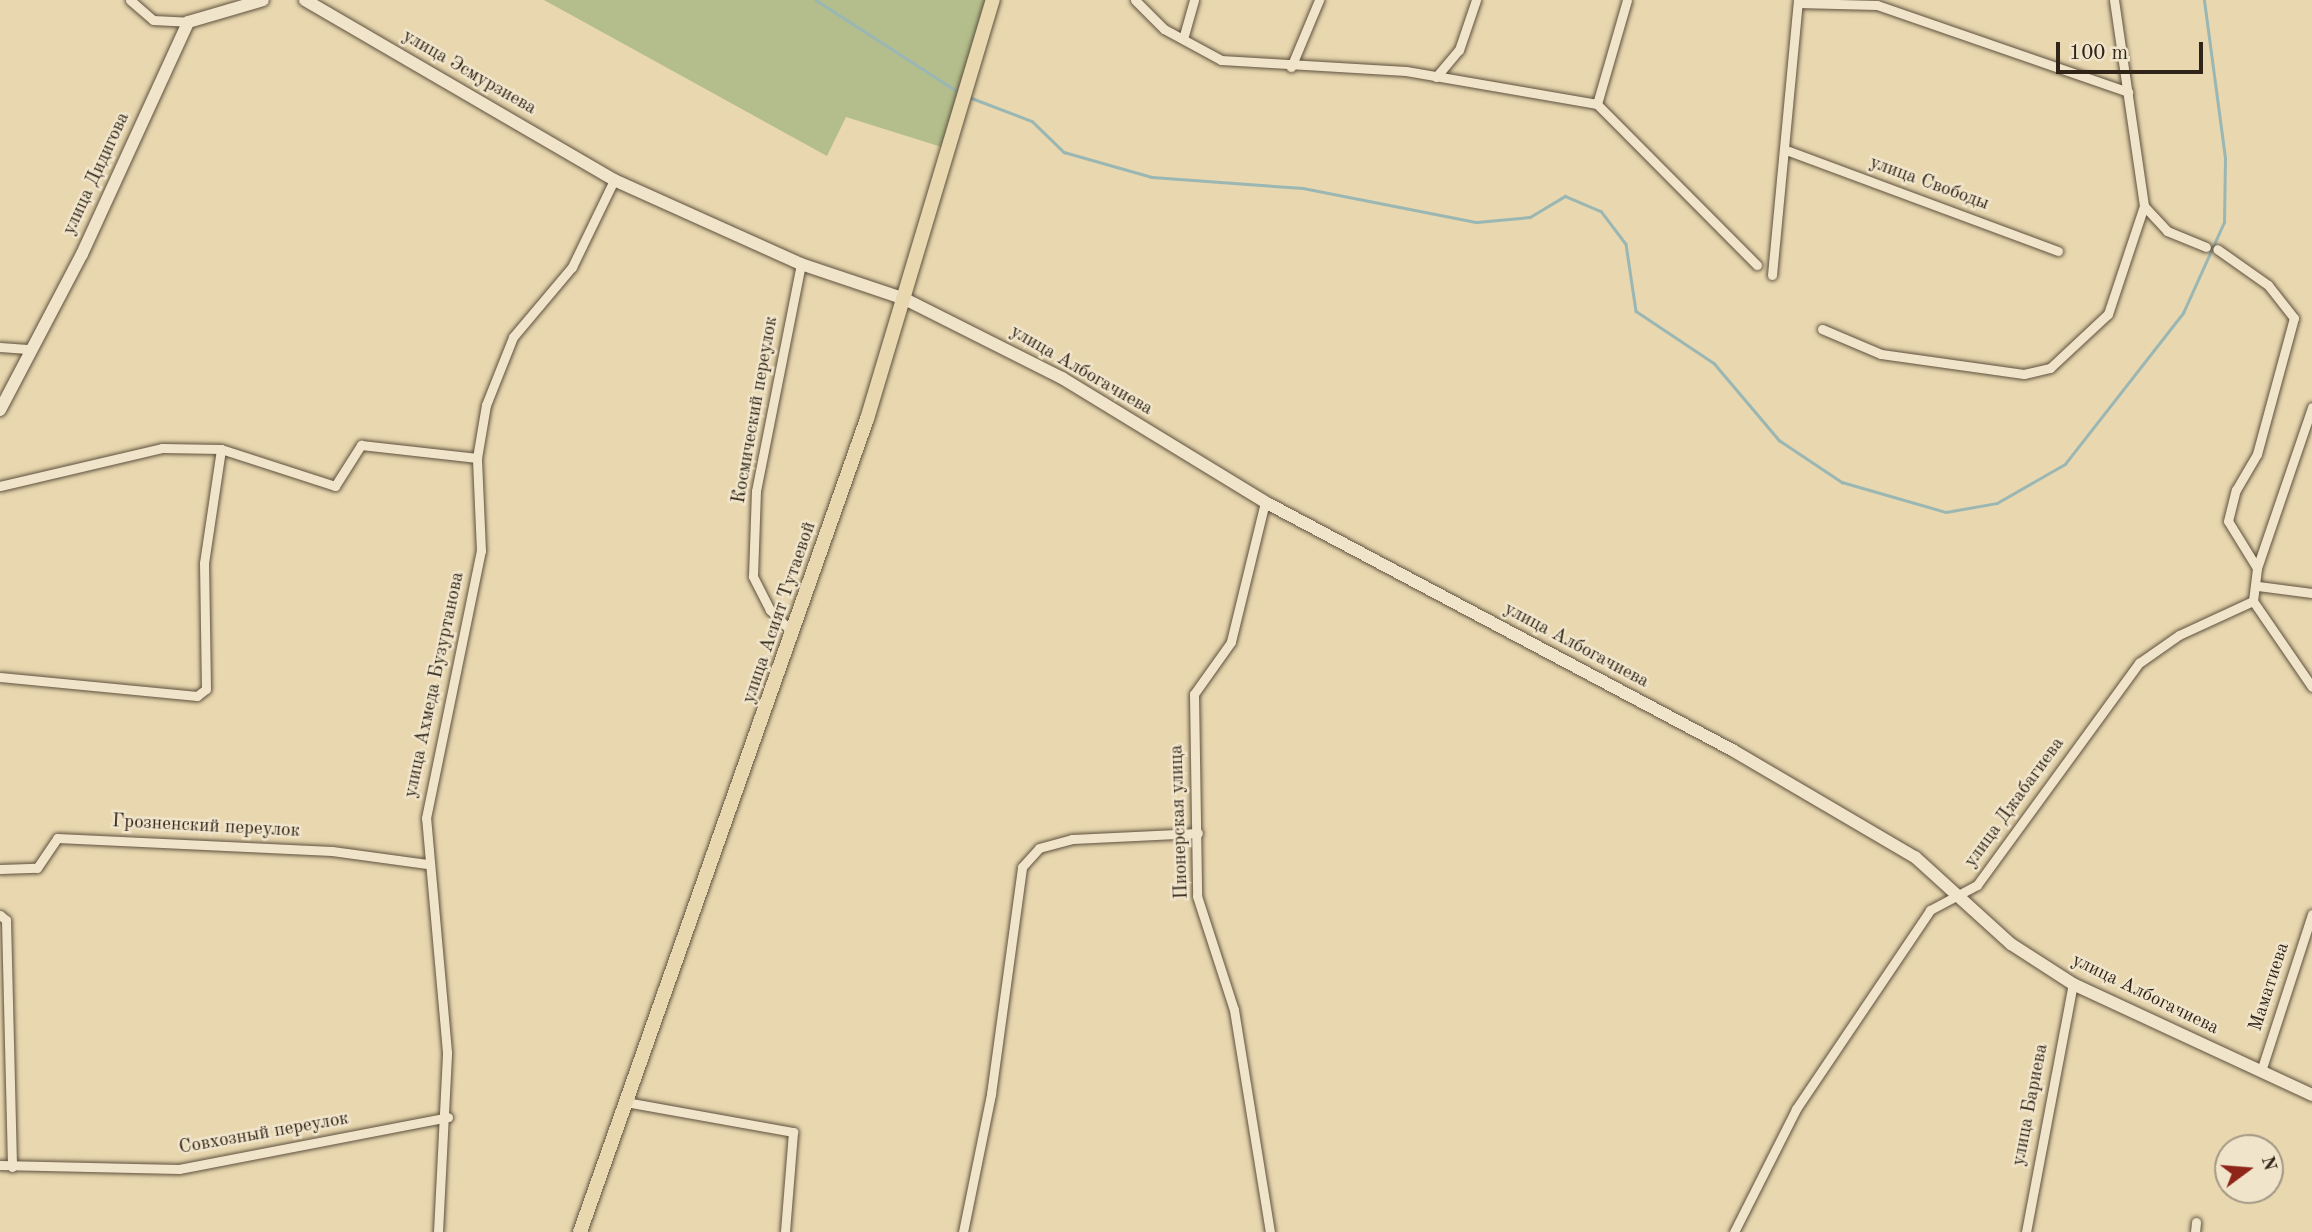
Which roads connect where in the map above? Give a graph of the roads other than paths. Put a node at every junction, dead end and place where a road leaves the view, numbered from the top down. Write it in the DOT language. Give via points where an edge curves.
graph roads {
  1 [pos="131,0"];
  2 [pos="263,0"];
  3 [pos="305,0"];
  4 [pos="993,0"];
  5 [pos="1135,0"];
  6 [pos="1194,0"];
  7 [pos="1319,0"];
  8 [pos="1476,0"];
  9 [pos="1627,0"];
  10 [pos="2114,0"];
  11 [pos="1798,2"];
  12 [pos="188,22"];
  13 [pos="1183,39"];
  14 [pos="1291,67"];
  15 [pos="1436,76"];
  16 [pos="2128,92"];
  17 [pos="1597,104"];
  18 [pos="1788,151"];
  19 [pos="614,180"];
  20 [pos="2144,206"];
  21 [pos="2206,247"];
  22 [pos="2217,249"];
  23 [pos="2058,251"];
  24 [pos="801,264"];
  25 [pos="1757,265"];
  26 [pos="1772,275"];
  27 [pos="905,299"];
  28 [pos="1822,329"];
  29 [pos="0,347"];
  30 [pos="31,349"];
  31 [pos="2312,407"];
  32 [pos="0,410"];
  33 [pos="221,449"];
  34 [pos="477,458"];
  35 [pos="0,486"];
  36 [pos="1265,502"];
  37 [pos="2257,568"];
  38 [pos="2258,586"];
  39 [pos="2312,593"];
  40 [pos="2252,601"];
  41 [pos="794,634"];
  42 [pos="0,677"];
  43 [pos="2312,687"];
  44 [pos="1198,833"];
  45 [pos="427,864"];
  46 [pos="0,869"];
  47 [pos="1958,899"];
  48 [pos="2312,914"];
  49 [pos="0,915"];
  50 [pos="2073,984"];
  51 [pos="2261,1072"];
  52 [pos="2312,1095"];
  53 [pos="625,1102"];
  54 [pos="448,1117"];
  55 [pos="0,1165"];
  56 [pos="12,1167"];
  57 [pos="438,1232"];
  58 [pos="580,1232"];
  59 [pos="785,1232"];
  60 [pos="963,1232"];
  61 [pos="1270,1232"];
  62 [pos="1734,1232"];
  63 [pos="2026,1232"];
  1 -- 12 [label="street" via="153,20"];
  2 -- 12 [label="street"];
  3 -- 19 [label="street, улица Эсмурзиева"];
  4 -- 27 [label="main road, улица Асият Тутаевой"];
  5 -- 13 [label="street"];
  6 -- 13 [label="street"];
  7 -- 14 [label="street"];
  8 -- 15 [label="street" via="1459,50"];
  9 -- 17 [label="street"];
  10 -- 16 [label="street"];
  11 -- 16 [label="street" via="1877,5"];
  11 -- 18 [label="street"];
  12 -- 30 [label="street, улица Дидигова"];
  13 -- 14 [label="street" via="1221,60"];
  14 -- 15 [label="street"];
  15 -- 17 [label="street"];
  16 -- 20 [label="street"];
  17 -- 25 [label="street"];
  18 -- 23 [label="street, улица Свободы"];
  18 -- 26 [label="street"];
  19 -- 24 [label="street, улица Эсмурзиева"];
  19 -- 34 [label="street, улица Ахмеда Бузуртанова" via="572,267 513,337 486,405"];
  20 -- 21 [label="street" via="2166,230"];
  20 -- 28 [label="street" via="2108,314 2050,368 2024,374 1881,354"];
  22 -- 37 [label="street" via="2268,285 2294,318 2293,338 2257,454 2236,490 2228,521"];
  24 -- 27 [label="street, улица Албогачиева"];
  24 -- 41 [label="street, Космический переулок" via="755,491 753,576 770,610"];
  27 -- 36 [label="street, улица Албогачиева" via="1062,378"];
  27 -- 41 [label="main road, улица Асият Тутаевой"];
  29 -- 30 [label="street"];
  30 -- 32 [label="street, улица Дидигова"];
  31 -- 37 [label="street"];
  33 -- 34 [label="street" via="335,485 361,445"];
  33 -- 35 [label="street" via="162,448"];
  33 -- 42 [label="street" via="204,563 206,689 197,696"];
  34 -- 45 [label="street, улица Ахмеда Бузуртанова" via="481,551 426,818"];
  36 -- 44 [label="street, Пионерская улица" via="1231,642 1194,694"];
  36 -- 47 [label="street, улица Албогачиева" via="1734,751 1915,857"];
  37 -- 38 [label="street"];
  38 -- 39 [label="street"];
  38 -- 40 [label="street"];
  40 -- 43 [label="street"];
  40 -- 47 [label="street, улица Джабагиева" via="2179,635 2139,663 1977,885"];
  41 -- 53 [label="main road, улица Асият Тутаевой"];
  44 -- 60 [label="street" via="1072,839 1039,848 1022,867 991,1094"];
  44 -- 61 [label="street, Пионерская улица" via="1197,896 1234,1010"];
  45 -- 46 [label="street, Грозненский переулок" via="332,851 57,838 37,868"];
  45 -- 54 [label="street, улица Ахмеда Бузуртанова" via="436,899"];
  47 -- 50 [label="street, улица Албогачиева"];
  47 -- 62 [label="street, улица Джабагиева" via="1930,910 1856,1018 1796,1109"];
  48 -- 51 [label="street, Маматиева"];
  49 -- 56 [label="street" via="6,920"];
  50 -- 51 [label="street, улица Албогачиева"];
  50 -- 63 [label="street, улица Бариева"];
  51 -- 52 [label="street, улица Албогачиева"];
  53 -- 58 [label="main road, улица Асият Тутаевой"];
  53 -- 59 [label="street" via="793,1132"];
  54 -- 56 [label="street, Совхозный переулок" via="179,1169"];
  54 -- 57 [label="street, улица Ахмеда Бузуртанова"];
  55 -- 56 [label="street, Совхозный переулок"];
}
